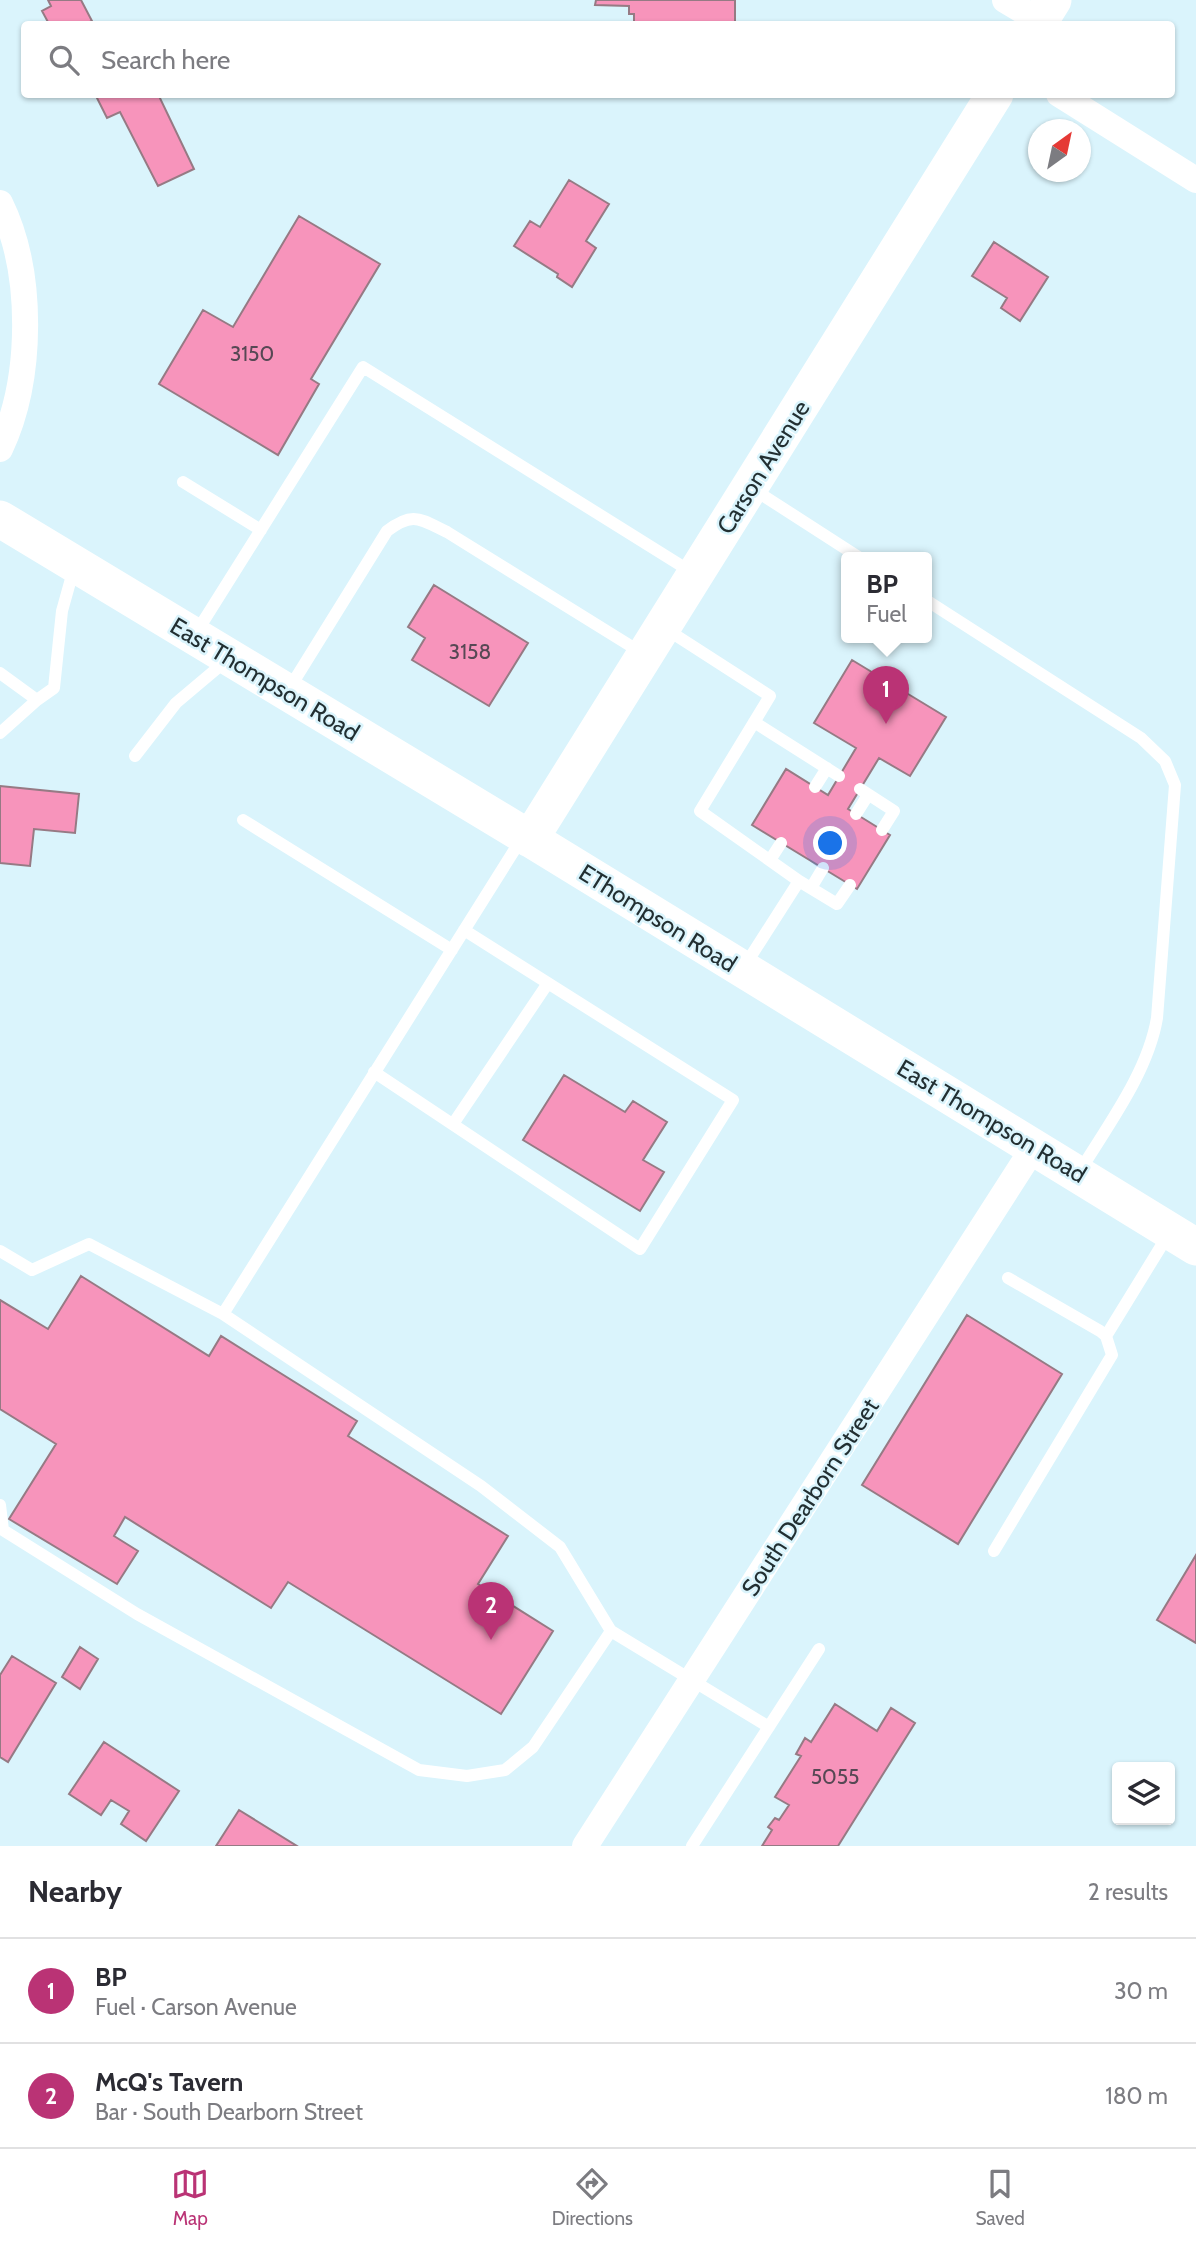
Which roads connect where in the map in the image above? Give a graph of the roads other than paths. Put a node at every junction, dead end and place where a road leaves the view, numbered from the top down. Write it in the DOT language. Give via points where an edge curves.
graph roads {
  1 [pos="1005,0"];
  2 [pos="1044,15"];
  3 [pos="993,98"];
  4 [pos="1065,98"];
  5 [pos="1196,180"];
  6 [pos="0,203"];
  7 [pos="0,449"];
  8 [pos="183,482"];
  9 [pos="750,487"];
  10 [pos="0,519"];
  11 [pos="261,530"];
  12 [pos="851,552"];
  13 [pos="75,564"];
  14 [pos="696,575"];
  15 [pos="932,604"];
  16 [pos="194,636"];
  17 [pos="654,641"];
  18 [pos="230,658"];
  19 [pos="0,674"];
  20 [pos="287,692"];
  21 [pos="37,700"];
  22 [pos="754,722"];
  23 [pos="0,733"];
  24 [pos="135,756"];
  25 [pos="827,768"];
  26 [pos="839,776"];
  27 [pos="815,787"];
  28 [pos="856,814"];
  29 [pos="243,820"];
  30 [pos="883,830"];
  31 [pos="527,837"];
  32 [pos="781,843"];
  33 [pos="770,860"];
  34 [pos="824,869"];
  35 [pos="805,885"];
  36 [pos="850,885"];
  37 [pos="464,930"];
  38 [pos="452,950"];
  39 [pos="742,970"];
  40 [pos="548,983"];
  41 [pos="787,996"];
  42 [pos="374,1072"];
  43 [pos="453,1124"];
  44 [pos="1034,1147"];
  45 [pos="1078,1174"];
  46 [pos="1183,1239"];
  47 [pos="0,1251"];
  48 [pos="1008,1278"];
  49 [pos="223,1314"];
  50 [pos="1106,1336"];
  51 [pos="0,1505"];
  52 [pos="994,1551"];
  53 [pos="611,1632"];
  54 [pos="819,1649"];
  55 [pos="692,1680"];
  56 [pos="769,1727"];
  57 [pos="585,1846"];
  58 [pos="692,1846"];
  1 -- 2 [label="street"];
  3 -- 9 [label="main road, Carson Avenue"];
  4 -- 5 [label="street"];
  6 -- 7 [label="street" via="26,298 23,369"];
  8 -- 11 [label="lane"];
  9 -- 12 [label="lane"];
  9 -- 14 [label="main road, Carson Avenue"];
  10 -- 13 [label="main road, East Thompson Road"];
  11 -- 14 [label="lane" via="363,367"];
  11 -- 16 [label="lane"];
  13 -- 16 [label="main road, East Thompson Road"];
  13 -- 21 [label="lane" via="62,611 54,688"];
  14 -- 17 [label="main road, Carson Avenue"];
  15 -- 45 [label="lane" via="1141,738 1165,761 1175,785 1154,1037"];
  16 -- 18 [label="main road, East Thompson Road"];
  17 -- 20 [label="lane" via="420,518 401,520 387,531"];
  17 -- 22 [label="lane" via="770,696"];
  17 -- 31 [label="main road, Carson Avenue"];
  18 -- 20 [label="main road, East Thompson Road"];
  18 -- 24 [label="lane" via="176,703"];
  19 -- 21 [label="lane"];
  20 -- 31 [label="main road, East Thompson Road"];
  21 -- 23 [label="lane"];
  22 -- 25 [label="lane"];
  22 -- 33 [label="lane" via="700,811"];
  25 -- 26 [label="lane"];
  25 -- 27 [label="lane"];
  28 -- 30 [label="lane" via="864,792 894,811"];
  29 -- 38 [label="lane"];
  31 -- 37 [label="lane"];
  31 -- 39 [label="main road, EThompson Road"];
  32 -- 33 [label="lane"];
  33 -- 35 [label="lane"];
  34 -- 35 [label="lane"];
  35 -- 36 [label="lane" via="837,904"];
  35 -- 39 [label="lane"];
  37 -- 38 [label="lane"];
  37 -- 40 [label="lane"];
  38 -- 42 [label="lane"];
  39 -- 41 [label="main road, EThompson Road"];
  40 -- 43 [label="lane"];
  40 -- 43 [label="lane" via="733,1100 640,1249"];
  41 -- 44 [label="main road, East Thompson Road"];
  42 -- 43 [label="lane"];
  42 -- 49 [label="lane"];
  44 -- 45 [label="main road, East Thompson Road"];
  44 -- 55 [label="street, South Dearborn Street"];
  45 -- 46 [label="main road, East Thompson Road"];
  46 -- 50 [label="lane"];
  47 -- 49 [label="lane" via="32,1270 89,1244"];
  48 -- 50 [label="lane"];
  49 -- 53 [label="lane" via="481,1486 560,1548"];
  50 -- 52 [label="lane" via="1112,1355"];
  51 -- 53 [label="lane" via="3,1530 137,1614 419,1770 467,1776 505,1770 533,1747"];
  53 -- 55 [label="lane"];
  54 -- 56 [label="lane"];
  55 -- 56 [label="lane"];
  55 -- 57 [label="street, South Dearborn Street"];
  56 -- 58 [label="lane"];
}
